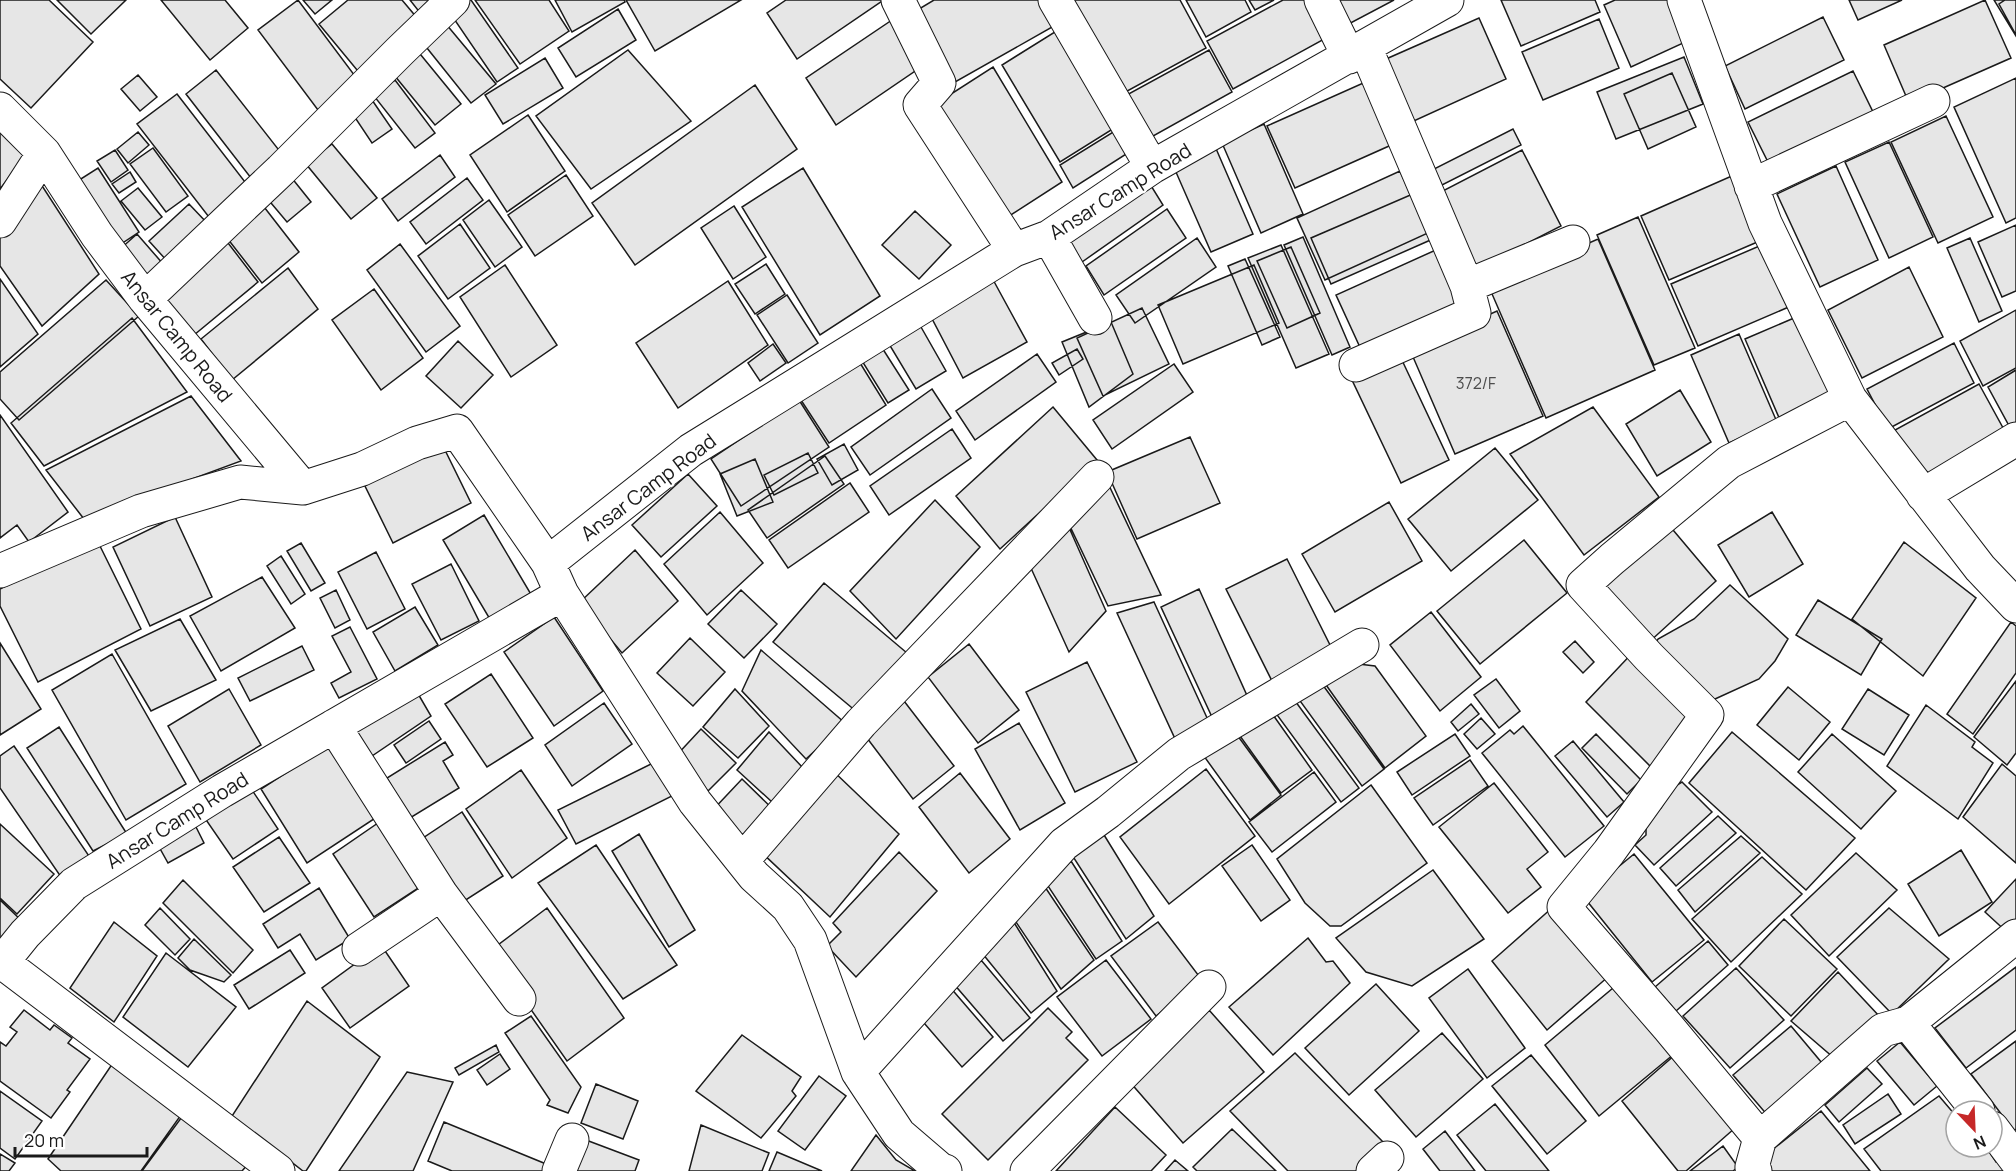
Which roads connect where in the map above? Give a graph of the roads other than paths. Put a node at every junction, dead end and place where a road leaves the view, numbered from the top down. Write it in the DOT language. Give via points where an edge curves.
graph roads {
  1 [pos="453,0"];
  2 [pos="898,0"];
  3 [pos="1055,0"];
  4 [pos="1321,0"];
  5 [pos="1447,0"];
  6 [pos="1684,0"];
  7 [pos="1357,52"];
  8 [pos="1933,101"];
  9 [pos="0,109"];
  10 [pos="45,153"];
  11 [pos="1152,167"];
  12 [pos="1751,186"];
  13 [pos="0,221"];
  14 [pos="1049,237"];
  15 [pos="1573,242"];
  16 [pos="1014,250"];
  17 [pos="1467,286"];
  18 [pos="145,299"];
  19 [pos="1095,318"];
  20 [pos="1356,365"];
  21 [pos="1850,399"];
  22 [pos="2016,439"];
  23 [pos="1097,477"];
  24 [pos="303,488"];
  25 [pos="1923,495"];
  26 [pos="548,563"];
  27 [pos="0,571"];
  28 [pos="562,594"];
  29 [pos="2016,606"];
  30 [pos="1362,645"];
  31 [pos="334,726"];
  32 [pos="742,861"];
  33 [pos="441,894"];
  34 [pos="2016,936"];
  35 [pos="359,949"];
  36 [pos="1,964"];
  37 [pos="1209,987"];
  38 [pos="519,999"];
  39 [pos="1908,1023"];
  40 [pos="858,1072"];
  41 [pos="1968,1099"];
  42 [pos="1760,1138"];
  43 [pos="572,1140"];
  44 [pos="2004,1144"];
  45 [pos="2016,1160"];
  46 [pos="278,1171"];
  47 [pos="559,1171"];
  48 [pos="942,1171"];
  49 [pos="1027,1171"];
  50 [pos="1755,1171"];
  1 -- 18 [label="street"];
  2 -- 16 [label="street" via="939,83 920,105"];
  3 -- 11 [label="street"];
  4 -- 7 [label="street"];
  5 -- 7 [label="street, Ansar Camp Road"];
  6 -- 12 [label="street"];
  7 -- 11 [label="street, Ansar Camp Road"];
  7 -- 17 [label="street"];
  8 -- 12 [label="street"];
  9 -- 10 [label="street, Ansar Camp Road"];
  10 -- 13 [label="street"];
  10 -- 18 [label="street, Ansar Camp Road" via="97,235"];
  11 -- 14 [label="street, Ansar Camp Road"];
  12 -- 21 [label="street" via="1765,224"];
  14 -- 16 [label="street, Ansar Camp Road"];
  14 -- 19 [label="street"];
  15 -- 17 [label="street"];
  16 -- 26 [label="street, Ansar Camp Road" via="691,450"];
  17 -- 20 [label="street" via="1474,313"];
  18 -- 24 [label="street, Ansar Camp Road"];
  21 -- 25 [label="street"];
  21 -- 42 [label="street" via="1729,462 1583,585 1707,715 1609,852 1564,907"];
  22 -- 25 [label="street"];
  23 -- 32 [label="street" via="861,723"];
  24 -- 26 [label="street" via="457,431"];
  24 -- 27 [label="street" via="240,482 141,511"];
  25 -- 29 [label="street" via="1980,568"];
  26 -- 28 [label="street"];
  28 -- 31 [label="street, Ansar Camp Road"];
  28 -- 32 [label="street" via="695,802"];
  30 -- 40 [label="street" via="1179,754 1064,844"];
  31 -- 33 [label="street"];
  31 -- 36 [label="street, Ansar Camp Road" via="74,884"];
  32 -- 40 [label="street" via="788,907 810,940"];
  33 -- 35 [label="street"];
  33 -- 38 [label="street"];
  34 -- 39 [label="street"];
  36 -- 46 [label="street"];
  37 -- 49 [label="street"];
  39 -- 41 [label="street"];
  39 -- 42 [label="street" via="1883,1030"];
  40 -- 48 [label="street" via="900,1134"];
  42 -- 50 [label="street" via="1752,1167"];
  43 -- 47 [label="street"];
  44 -- 45 [label="street"];
}
